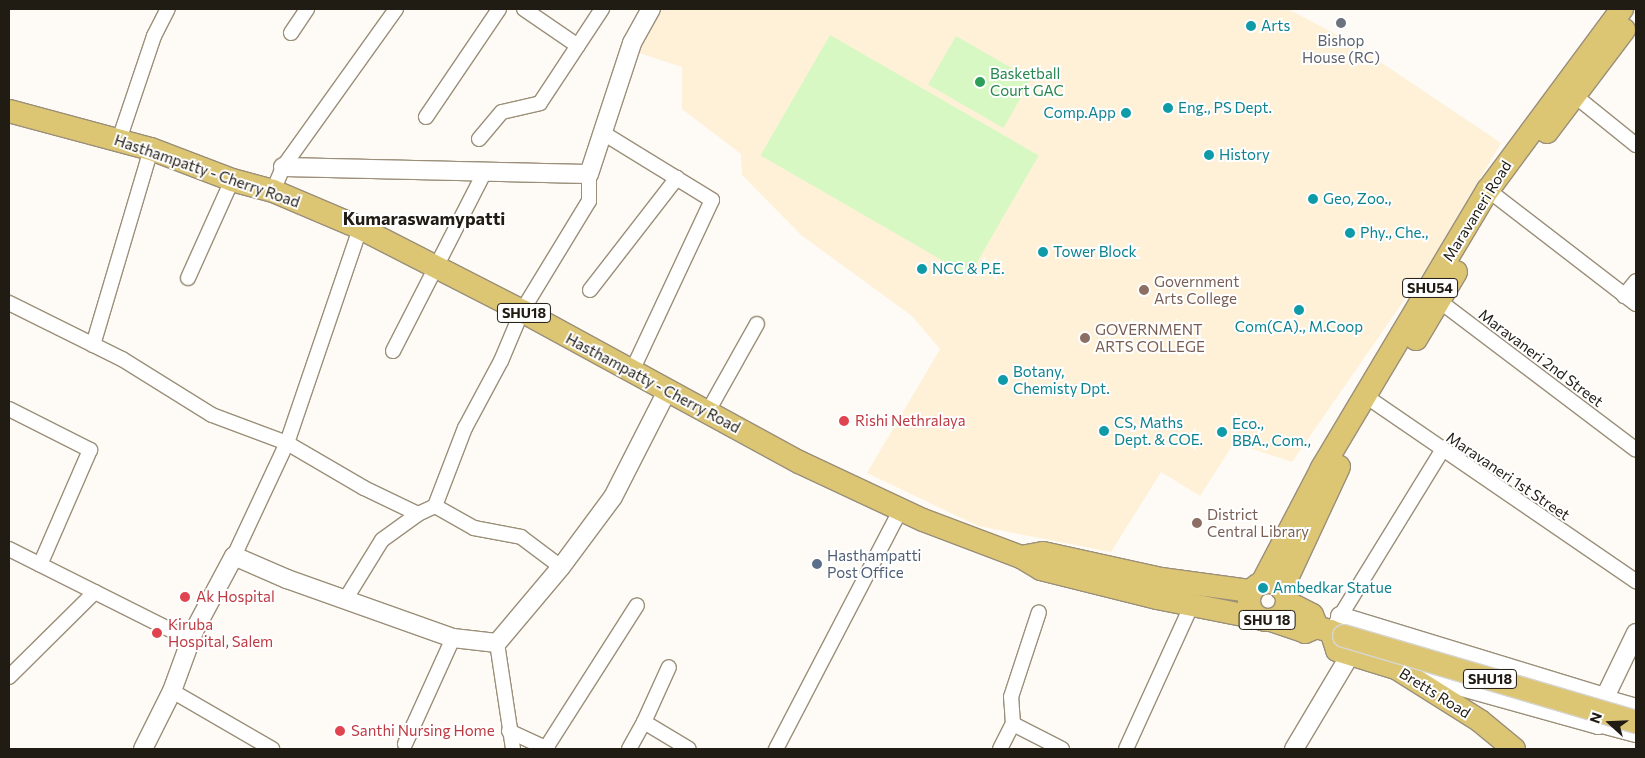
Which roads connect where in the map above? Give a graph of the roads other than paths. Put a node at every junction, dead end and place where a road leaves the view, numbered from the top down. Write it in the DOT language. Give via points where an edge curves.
graph roads {
  1 [pos="168,9"];
  2 [pos="307,9"];
  3 [pos="396,9"];
  4 [pos="499,9"];
  5 [pos="524,9"];
  6 [pos="602,9"];
  7 [pos="651,9"];
  8 [pos="1622,9"];
  9 [pos="1632,9"];
  10 [pos="1636,12"];
  11 [pos="291,33"];
  12 [pos="578,46"];
  13 [pos="1569,91"];
  14 [pos="9,111"];
  15 [pos="426,117"];
  16 [pos="603,133"];
  17 [pos="479,139"];
  18 [pos="119,140"];
  19 [pos="1636,145"];
  20 [pos="151,149"];
  21 [pos="283,167"];
  22 [pos="485,171"];
  23 [pos="589,174"];
  24 [pos="677,178"];
  25 [pos="232,180"];
  26 [pos="273,191"];
  27 [pos="1493,194"];
  28 [pos="360,228"];
  29 [pos="435,267"];
  30 [pos="188,278"];
  31 [pos="1636,281"];
  32 [pos="590,290"];
  33 [pos="1624,296"];
  34 [pos="1434,297"];
  35 [pos="9,303"];
  36 [pos="1636,304"];
  37 [pos="522,312"];
  38 [pos="757,324"];
  39 [pos="93,345"];
  40 [pos="393,351"];
  41 [pos="631,373"];
  42 [pos="667,392"];
  43 [pos="1370,399"];
  44 [pos="9,409"];
  45 [pos="708,413"];
  46 [pos="288,443"];
  47 [pos="1636,450"];
  48 [pos="1442,451"];
  49 [pos="434,506"];
  50 [pos="901,509"];
  51 [pos="418,514"];
  52 [pos="9,549"];
  53 [pos="234,556"];
  54 [pos="1021,557"];
  55 [pos="40,565"];
  56 [pos="562,567"];
  57 [pos="1636,581"];
  58 [pos="1270,591"];
  59 [pos="95,592"];
  60 [pos="345,600"];
  61 [pos="1192,604"];
  62 [pos="637,606"];
  63 [pos="1038,612"];
  64 [pos="1264,619"];
  65 [pos="1336,633"];
  66 [pos="1636,633"];
  67 [pos="453,638"];
  68 [pos="190,640"];
  69 [pos="497,643"];
  70 [pos="669,667"];
  71 [pos="1396,668"];
  72 [pos="9,677"];
  73 [pos="172,691"];
  74 [pos="1605,697"];
  75 [pos="1636,706"];
  76 [pos="644,722"];
  77 [pos="1636,722"];
  78 [pos="1013,724"];
  79 [pos="1598,724"];
  80 [pos="509,731"];
  81 [pos="1636,735"];
  82 [pos="405,744"];
  83 [pos="143,749"];
  84 [pos="272,749"];
  85 [pos="513,749"];
  86 [pos="547,749"];
  87 [pos="629,749"];
  88 [pos="689,749"];
  89 [pos="776,749"];
  90 [pos="1000,749"];
  91 [pos="1062,749"];
  92 [pos="1126,749"];
  93 [pos="1294,749"];
  94 [pos="1514,749"];
  1 -- 18 [label="street" via="154,36"];
  2 -- 11 [label="street"];
  3 -- 21 [label="street"];
  4 -- 15 [label="street"];
  5 -- 12 [label="street"];
  6 -- 12 [label="street"];
  7 -- 16 [label="street" via="632,43"];
  8 -- 13 [label="main road, Maravaneri Road / SHU54"];
  9 -- 10 [label="street"];
  10 -- 13 [label="main road, Maravaneri Road / SHU54"];
  12 -- 17 [label="street" via="540,104 502,112"];
  13 -- 19 [label="street"];
  13 -- 27 [label="main road, Maravaneri Road / SHU54"];
  14 -- 18 [label="main road, Hasthampatty - Cherry Road / SHU18"];
  16 -- 23 [label="street"];
  16 -- 24 [label="street"];
  18 -- 20 [label="main road, Hasthampatty - Cherry Road / SHU18"];
  20 -- 25 [label="main road, Hasthampatty - Cherry Road / SHU18"];
  20 -- 39 [label="street"];
  21 -- 22 [label="street"];
  21 -- 26 [label="street"];
  22 -- 23 [label="street"];
  22 -- 29 [label="street"];
  23 -- 37 [label="street" via="589,201"];
  24 -- 32 [label="street"];
  24 -- 41 [label="street" via="712,200"];
  25 -- 26 [label="main road, Hasthampatty - Cherry Road / SHU18"];
  25 -- 30 [label="street"];
  26 -- 28 [label="main road, Hasthampatty - Cherry Road / SHU18"];
  27 -- 33 [label="street"];
  27 -- 34 [label="main road, Maravaneri Road / SHU54"];
  28 -- 29 [label="main road, Hasthampatty - Cherry Road / SHU18"];
  28 -- 46 [label="street"];
  29 -- 37 [label="main road, Hasthampatty - Cherry Road / SHU18"];
  29 -- 40 [label="street"];
  31 -- 33 [label="street"];
  33 -- 36 [label="street"];
  34 -- 43 [label="main road, Maravaneri Road / SHU54"];
  34 -- 47 [label="street, Maravaneri 2nd Street"];
  35 -- 39 [label="street"];
  37 -- 41 [label="main road, Hasthampatty - Cherry Road / SHU18"];
  37 -- 49 [label="street" via="501,361 465,428"];
  38 -- 45 [label="street"];
  39 -- 46 [label="street" via="212,415"];
  41 -- 42 [label="main road, Hasthampatty - Cherry Road / SHU18"];
  42 -- 45 [label="main road, Hasthampatty - Cherry Road / SHU18"];
  42 -- 56 [label="street" via="613,497"];
  43 -- 48 [label="street, Maravaneri 1st Street"];
  43 -- 58 [label="main road, Maravaneri Road / SHU54"];
  44 -- 55 [label="street" via="90,450"];
  45 -- 50 [label="main road, Hasthampatty - Cherry Road / SHU18" via="799,462"];
  46 -- 51 [label="street" via="364,488"];
  46 -- 53 [label="street"];
  48 -- 57 [label="street, Maravaneri 1st Street"];
  48 -- 65 [label="street"];
  49 -- 51 [label="street"];
  49 -- 56 [label="street" via="474,528 521,537"];
  50 -- 54 [label="main road, Hasthampatty - Cherry Road / SHU18"];
  50 -- 89 [label="street"];
  51 -- 60 [label="street" via="382,540"];
  52 -- 55 [label="street"];
  53 -- 60 [label="street"];
  53 -- 68 [label="street"];
  54 -- 58 [label="main road" via="1043,552 1161,579"];
  54 -- 61 [label="main road, Hasthampatty - Cherry Road" via="1050,571"];
  55 -- 59 [label="street"];
  56 -- 69 [label="street"];
  58 -- 64 [label="main road, SHU 18" via="1250,609"];
  58 -- 64 [label="main road, SHU 18" via="1282,614"];
  58 -- 65 [label="main road"];
  59 -- 68 [label="street"];
  59 -- 72 [label="street"];
  60 -- 67 [label="street"];
  61 -- 64 [label="main road, Hasthampatty - Cherry Road"];
  61 -- 92 [label="street"];
  62 -- 86 [label="street"];
  63 -- 78 [label="street" via="1011,697"];
  64 -- 65 [label="main road, Hasthampatty - Cherry Road" via="1305,632"];
  65 -- 71 [label="main road, Bretts Road"];
  65 -- 74 [label="street"];
  65 -- 77 [label="main road, SHU18, bridge"];
  65 -- 93 [label="street"];
  66 -- 74 [label="street"];
  67 -- 69 [label="street"];
  67 -- 82 [label="street"];
  68 -- 73 [label="street"];
  69 -- 80 [label="street"];
  70 -- 76 [label="street"];
  71 -- 79 [label="street"];
  71 -- 94 [label="main road, Bretts Road" via="1480,721"];
  73 -- 83 [label="street"];
  73 -- 84 [label="street"];
  74 -- 75 [label="street"];
  74 -- 79 [label="street"];
  76 -- 87 [label="street"];
  76 -- 88 [label="street"];
  78 -- 90 [label="street"];
  78 -- 91 [label="street"];
  79 -- 81 [label="street"];
  80 -- 85 [label="street"];
  80 -- 86 [label="street"];
}
